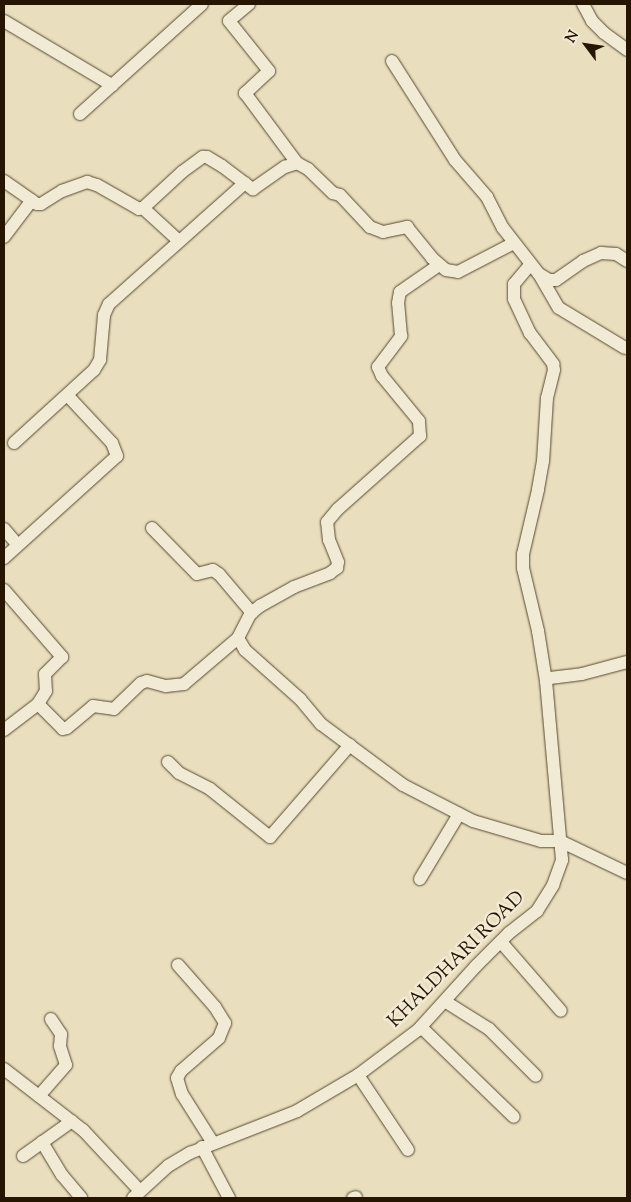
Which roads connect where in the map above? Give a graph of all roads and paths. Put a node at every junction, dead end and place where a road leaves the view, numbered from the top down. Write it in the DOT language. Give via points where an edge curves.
graph roads {
  1 [pos="202,4"];
  2 [pos="249,4"];
  3 [pos="583,4"];
  4 [pos="4,21"];
  5 [pos="627,50"];
  6 [pos="392,62"];
  7 [pos="112,85"];
  8 [pos="80,114"];
  9 [pos="297,163"];
  10 [pos="4,181"];
  11 [pos="245,183"];
  12 [pos="32,200"];
  13 [pos="143,208"];
  14 [pos="4,237"];
  15 [pos="179,241"];
  16 [pos="514,243"];
  17 [pos="627,261"];
  18 [pos="439,265"];
  19 [pos="534,270"];
  20 [pos="625,348"];
  21 [pos="68,396"];
  22 [pos="14,443"];
  23 [pos="152,528"];
  24 [pos="4,529"];
  25 [pos="18,546"];
  26 [pos="4,558"];
  27 [pos="4,590"];
  28 [pos="9,605"];
  29 [pos="252,612"];
  30 [pos="238,638"];
  31 [pos="627,662"];
  32 [pos="546,682"];
  33 [pos="38,704"];
  34 [pos="4,730"];
  35 [pos="350,745"];
  36 [pos="168,762"];
  37 [pos="459,814"];
  38 [pos="560,841"];
  39 [pos="627,873"];
  40 [pos="420,879"];
  41 [pos="501,942"];
  42 [pos="178,965"];
  43 [pos="446,1002"];
  44 [pos="561,1011"];
  45 [pos="52,1019"];
  46 [pos="422,1026"];
  47 [pos="4,1069"];
  48 [pos="358,1075"];
  49 [pos="536,1076"];
  50 [pos="39,1096"];
  51 [pos="514,1117"];
  52 [pos="72,1121"];
  53 [pos="42,1142"];
  54 [pos="208,1145"];
  55 [pos="408,1150"];
  56 [pos="23,1156"];
  57 [pos="137,1195"];
  58 [pos="81,1198"];
  59 [pos="229,1198"];
  1 -- 7 [label="street"];
  2 -- 9 [label="street" via="229,21 268,71 246,93"];
  3 -- 5 [label="street" via="592,21"];
  4 -- 7 [label="street"];
  6 -- 16 [label="street" via="464,173 487,197 502,228"];
  7 -- 8 [label="street"];
  9 -- 11 [label="street" via="285,167 253,189"];
  9 -- 18 [label="street" via="333,193 340,195 370,227 383,232 408,227"];
  10 -- 12 [label="street"];
  11 -- 13 [label="street" via="203,157"];
  11 -- 15 [label="street"];
  12 -- 13 [label="street" via="42,204 62,190 87,182 130,206"];
  12 -- 14 [label="street"];
  13 -- 15 [label="street"];
  15 -- 21 [label="street" via="109,304 104,315 100,360"];
  16 -- 18 [label="street" via="458,272"];
  16 -- 19 [label="street"];
  17 -- 19 [label="street" via="616,254 601,253 583,260 556,280 549,280"];
  18 -- 29 [label="street" via="400,292 401,336 378,367 419,421 420,436 338,508 328,522 328,540 338,562 337,568 330,574 283,592"];
  19 -- 20 [label="street" via="559,308"];
  19 -- 32 [label="street, KHALDHARI ROAD" via="514,284 514,299 530,333 554,370 547,398 540,480 523,554"];
  21 -- 22 [label="street"];
  21 -- 25 [label="street" via="112,443 117,456"];
  23 -- 29 [label="street" via="197,574 212,570 218,574"];
  24 -- 25 [label="street"];
  25 -- 26 [label="street"];
  27 -- 28 [label="street"];
  28 -- 33 [label="street" via="62,657 45,674 46,691"];
  29 -- 30 [label="street"];
  30 -- 33 [label="street" via="184,684 141,683 114,709 93,706 67,728 63,729"];
  30 -- 35 [label="street" via="245,650 300,699 320,724"];
  31 -- 32 [label="street" via="582,674 550,678"];
  32 -- 38 [label="street, KHALDHARI ROAD"];
  33 -- 34 [label="street"];
  35 -- 36 [label="street" via="270,837 210,789 179,773"];
  35 -- 37 [label="street" via="403,784"];
  37 -- 38 [label="street" via="522,836"];
  37 -- 40 [label="street"];
  38 -- 39 [label="street"];
  38 -- 41 [label="street, KHALDHARI ROAD" via="562,860 553,885 537,911"];
  41 -- 43 [label="street, KHALDHARI ROAD"];
  41 -- 44 [label="street"];
  42 -- 54 [label="street" via="215,1007 225,1024 219,1038 177,1078"];
  43 -- 46 [label="street, KHALDHARI ROAD"];
  43 -- 49 [label="street" via="489,1029"];
  45 -- 50 [label="street" via="61,1034 60,1046 66,1066"];
  46 -- 48 [label="street, KHALDHARI ROAD"];
  46 -- 51 [label="street"];
  47 -- 50 [label="street"];
  48 -- 54 [label="street, KHALDHARI ROAD" via="297,1111"];
  48 -- 55 [label="street"];
  50 -- 52 [label="street"];
  52 -- 53 [label="street"];
  52 -- 57 [label="street" via="96,1143"];
  53 -- 56 [label="street"];
  53 -- 58 [label="street"];
  54 -- 57 [label="street, KHALDHARI ROAD" via="173,1163"];
  54 -- 59 [label="street"];
}
